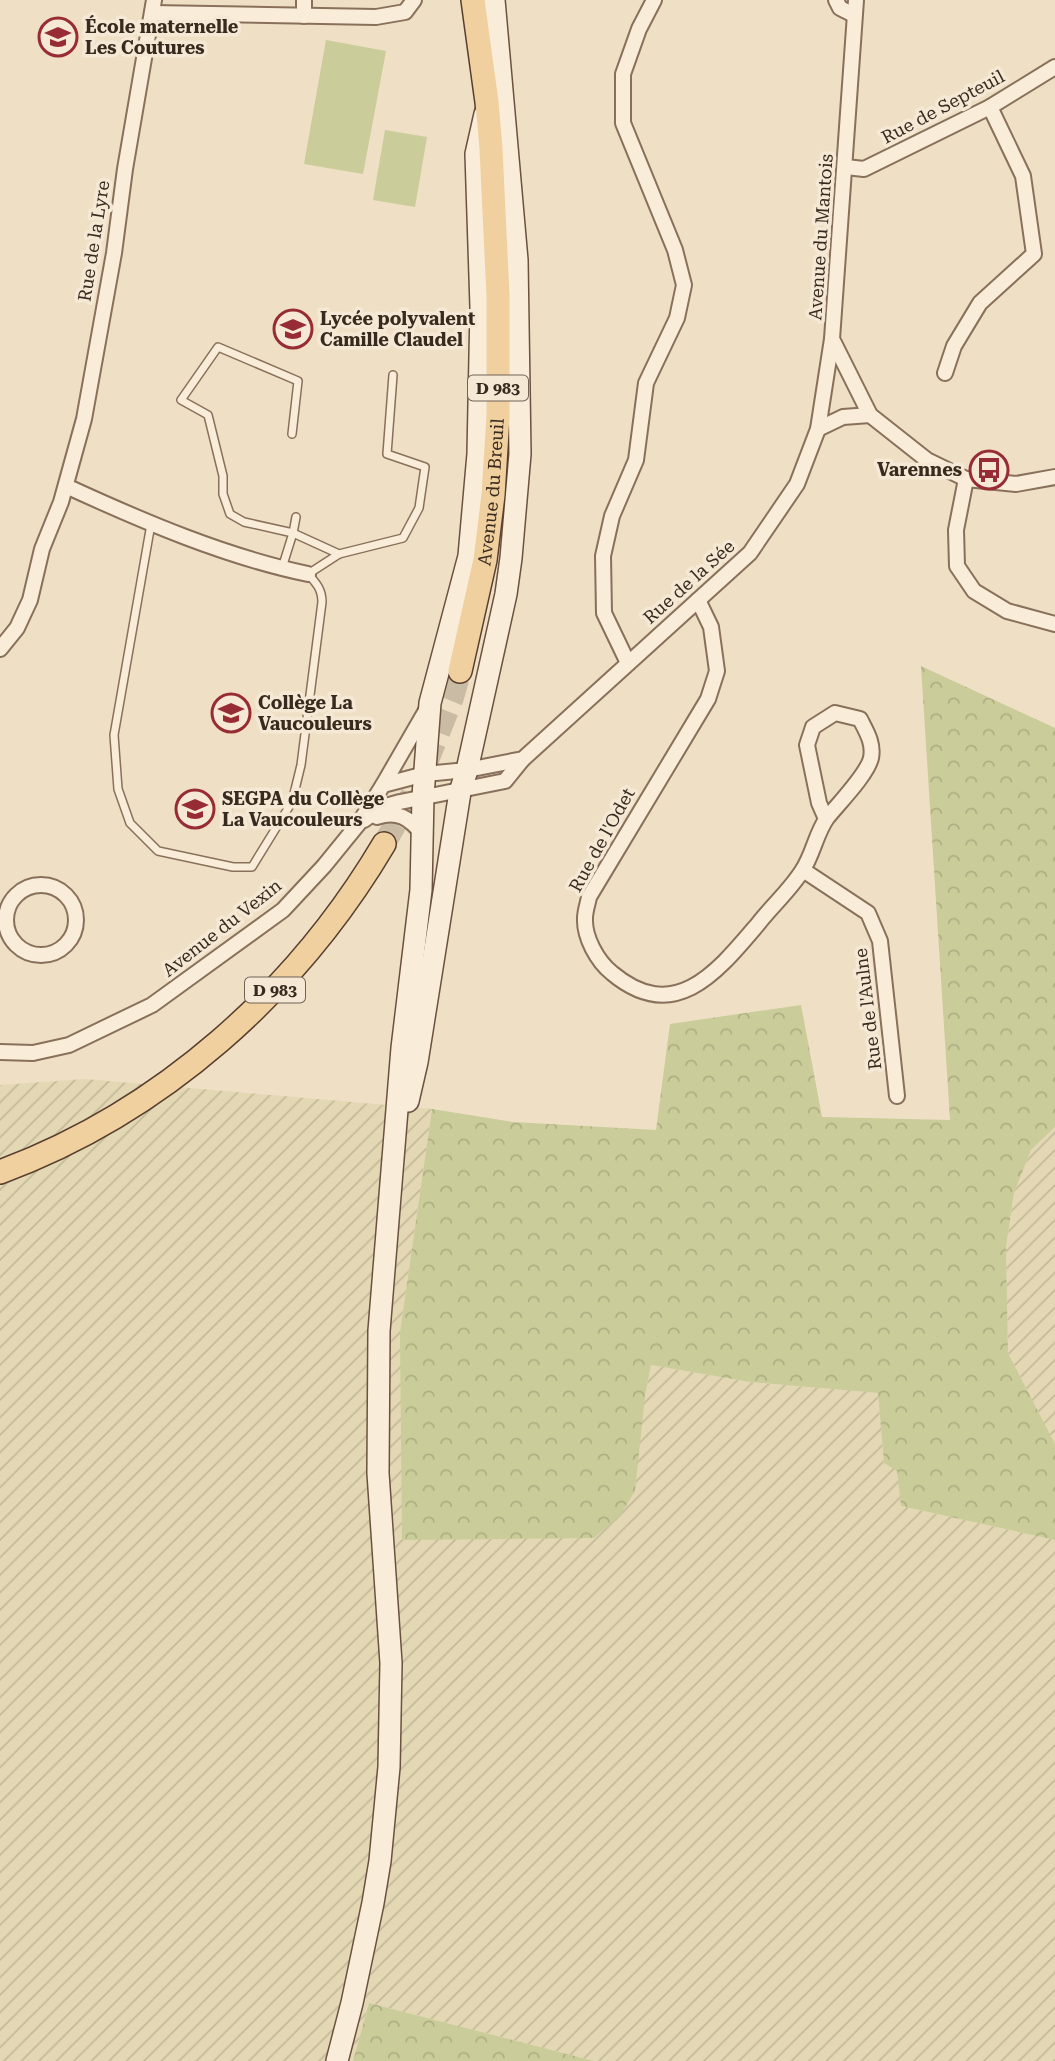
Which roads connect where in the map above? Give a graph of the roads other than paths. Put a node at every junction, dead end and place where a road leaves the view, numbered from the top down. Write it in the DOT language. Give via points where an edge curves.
graph roads {
  1 [pos="303,0"];
  2 [pos="414,0"];
  3 [pos="473,0"];
  4 [pos="488,0"];
  5 [pos="494,0"];
  6 [pos="654,0"];
  7 [pos="836,0"];
  8 [pos="856,0"];
  9 [pos="153,6"];
  10 [pos="854,15"];
  11 [pos="304,16"];
  12 [pos="1055,67"];
  13 [pos="487,102"];
  14 [pos="990,107"];
  15 [pos="846,167"];
  16 [pos="832,339"];
  17 [pos="945,373"];
  18 [pos="393,375"];
  19 [pos="870,415"];
  20 [pos="818,429"];
  21 [pos="292,434"];
  22 [pos="1055,477"];
  23 [pos="965,479"];
  24 [pos="66,486"];
  25 [pos="296,517"];
  26 [pos="151,524"];
  27 [pos="293,533"];
  28 [pos="340,554"];
  29 [pos="282,568"];
  30 [pos="308,574"];
  31 [pos="698,600"];
  32 [pos="1055,624"];
  33 [pos="0,649"];
  34 [pos="628,663"];
  35 [pos="460,671"];
  36 [pos="430,703"];
  37 [pos="523,758"];
  38 [pos="467,770"];
  39 [pos="425,774"];
  40 [pos="383,785"];
  41 [pos="460,792"];
  42 [pos="423,796"];
  43 [pos="826,819"];
  44 [pos="359,823"];
  45 [pos="422,834"];
  46 [pos="384,844"];
  47 [pos="803,870"];
  48 [pos="3,922"];
  49 [pos="0,1052"];
  50 [pos="897,1097"];
  51 [pos="393,1161"];
  52 [pos="0,1172"];
  53 [pos="337,2061"];
  1 -- 11 [label="street"];
  2 -- 11 [label="street" via="405,12 376,17"];
  3 -- 13 [label="main road, Avenue du Breuil / D 983"];
  4 -- 13 [label="main road, Avenue du Breuil"];
  5 -- 38 [label="main road" via="516,260 520,454 506,594"];
  6 -- 34 [label="street" via="624,74 623,123 675,250 684,285 677,318 646,383 636,460 612,516 603,556 604,613"];
  7 -- 10 [label="street" via="840,8"];
  8 -- 10 [label="street, Avenue du Mantois"];
  9 -- 11 [label="street"];
  9 -- 24 [label="street, Rue de la Lyre" via="112,266 84,419"];
  10 -- 15 [label="street, Avenue du Mantois"];
  12 -- 14 [label="street, Rue de Septeuil"];
  13 -- 35 [label="main road, Avenue du Breuil / D 983" via="498,296 496,459 481,583"];
  13 -- 36 [label="main road" via="476,154 481,307 478,454 469,556"];
  14 -- 15 [label="street, Rue de Septeuil" via="864,169"];
  14 -- 17 [label="street" via="1023,176 1034,254 980,303 954,346"];
  15 -- 16 [label="street, Avenue du Mantois"];
  16 -- 19 [label="street, Avenue du Mantois"];
  16 -- 20 [label="street, Rue de la Sée"];
  18 -- 28 [label="lane" via="387,454 425,467 419,508 403,538"];
  19 -- 20 [label="street" via="843,417"];
  19 -- 23 [label="street, Avenue du Mantois" via="927,460"];
  20 -- 31 [label="street, Rue de la Sée" via="797,484 750,553"];
  21 -- 27 [label="lane" via="298,381 218,347 181,400 208,415 230,514 244,522"];
  22 -- 23 [label="street, Avenue du Mantois" via="1017,484"];
  23 -- 32 [label="street" via="956,530 957,566 974,591 1007,611"];
  24 -- 26 [label="street"];
  24 -- 33 [label="street, Rue de la Lyre" via="42,549 30,600 17,628"];
  25 -- 27 [label="lane"];
  26 -- 29 [label="street"];
  26 -- 30 [label="lane" via="114,735 118,789 130,823 158,851 252,867 292,802 322,601 318,584"];
  27 -- 28 [label="lane"];
  27 -- 29 [label="lane"];
  28 -- 30 [label="lane"];
  29 -- 30 [label="street"];
  31 -- 34 [label="street, Rue de la Sée"];
  31 -- 47 [label="street, Rue de l'Odet" via="711,628 718,671 708,699 589,897 585,918 589,941 605,967 628,987 653,995 686,991 723,965"];
  34 -- 37 [label="street, Rue de la Sée"];
  36 -- 39 [label="main road"];
  36 -- 40 [label="street, Avenue du Vexin"];
  37 -- 38 [label="street"];
  37 -- 41 [label="street, Rue de la Sée" via="505,781"];
  38 -- 39 [label="street"];
  38 -- 41 [label="main road"];
  39 -- 40 [label="street"];
  39 -- 42 [label="main road"];
  40 -- 44 [label="street, Avenue du Vexin"];
  41 -- 42 [label="street, Rue de la Sée"];
  41 -- 51 [label="main road" via="417,1062"];
  42 -- 44 [label="street, Rue de la Sée" via="382,807"];
  42 -- 45 [label="main road"];
  43 -- 43 [label="street, Rue de l'Odet" via="871,760 871,742 860,719 835,713 813,727 807,745"];
  43 -- 47 [label="street, Rue de l'Odet"];
  44 -- 45 [label="street" via="387,813 403,815"];
  44 -- 49 [label="street, Avenue du Vexin" via="283,910 152,1005 69,1045 33,1053"];
  45 -- 51 [label="main road" via="421,890"];
  46 -- 52 [label="main road, D 983" via="311,949 269,996 213,1047 134,1105"];
  47 -- 50 [label="street, Rue de l'Aulne" via="868,913 880,941"];
  48 -- 48 [label="street" via="24,951 46,955 73,936 76,914 64,893 42,884 19,892"];
  51 -- 53 [label="main road" via="379,1331 377,1424 391,1663 389,1767 373,1903"];
}
